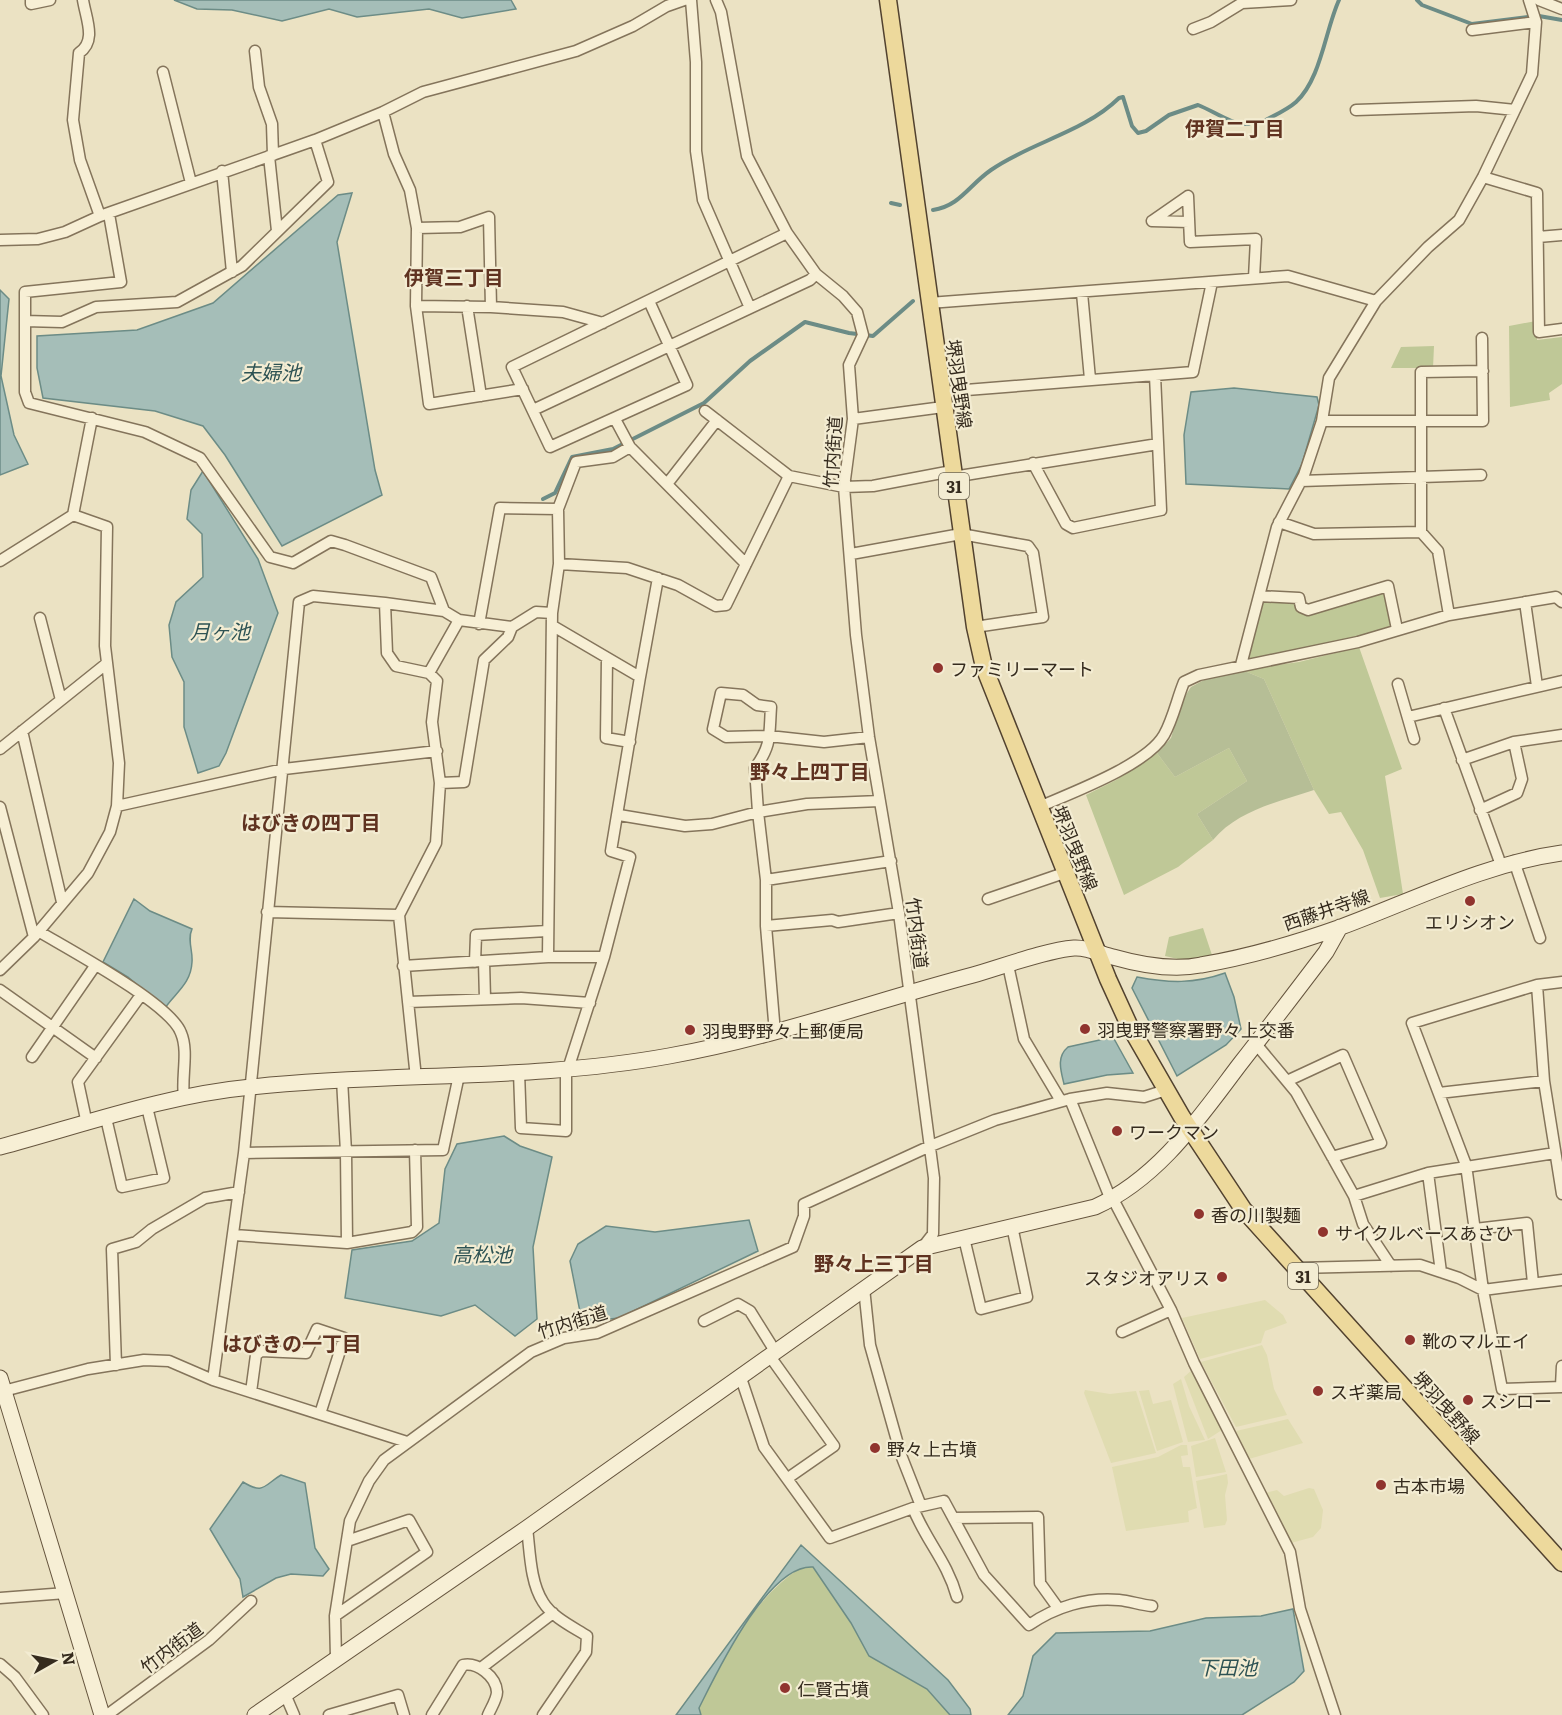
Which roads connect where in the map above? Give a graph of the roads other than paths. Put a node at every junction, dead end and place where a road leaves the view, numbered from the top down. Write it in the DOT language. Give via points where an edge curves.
graph roads {
  1 [pos="31,0"];
  2 [pos="50,0"];
  3 [pos="83,0"];
  4 [pos="684,0"];
  5 [pos="691,0"];
  6 [pos="716,0"];
  7 [pos="888,0"];
  8 [pos="1291,0"];
  9 [pos="1529,0"];
  10 [pos="1539,0"];
  11 [pos="1266,1"];
  12 [pos="1562,9"];
  13 [pos="1536,22"];
  14 [pos="1192,29"];
  15 [pos="1472,30"];
  16 [pos="255,51"];
  17 [pos="163,72"];
  18 [pos="1356,110"];
  19 [pos="1515,110"];
  20 [pos="383,112"];
  21 [pos="315,140"];
  22 [pos="271,155"];
  23 [pos="222,171"];
  24 [pos="1483,177"];
  25 [pos="191,183"];
  26 [pos="105,215"];
  27 [pos="1189,222"];
  28 [pos="417,228"];
  29 [pos="277,231"];
  30 [pos="787,233"];
  31 [pos="1562,235"];
  32 [pos="1538,237"];
  33 [pos="0,240"];
  34 [pos="731,262"];
  35 [pos="232,272"];
  36 [pos="816,274"];
  37 [pos="1254,278"];
  38 [pos="1212,282"];
  39 [pos="1082,292"];
  40 [pos="649,301"];
  41 [pos="1377,301"];
  42 [pos="929,303"];
  43 [pos="416,306"];
  44 [pos="467,306"];
  45 [pos="491,307"];
  46 [pos="750,308"];
  47 [pos="24,321"];
  48 [pos="603,323"];
  49 [pos="1562,329"];
  50 [pos="1482,338"];
  51 [pos="670,347"];
  52 [pos="1483,371"];
  53 [pos="1155,375"];
  54 [pos="1090,379"];
  55 [pos="523,389"];
  56 [pos="481,396"];
  57 [pos="942,399"];
  58 [pos="533,410"];
  59 [pos="705,411"];
  60 [pos="92,418"];
  61 [pos="615,419"];
  62 [pos="853,419"];
  63 [pos="717,420"];
  64 [pos="1322,421"];
  65 [pos="1421,421"];
  66 [pos="1158,444"];
  67 [pos="630,447"];
  68 [pos="1034,463"];
  69 [pos="952,474"];
  70 [pos="1481,475"];
  71 [pos="789,476"];
  72 [pos="1421,478"];
  73 [pos="1301,481"];
  74 [pos="667,484"];
  75 [pos="844,487"];
  76 [pos="558,509"];
  77 [pos="73,515"];
  78 [pos="1279,522"];
  79 [pos="1421,532"];
  80 [pos="961,534"];
  81 [pos="851,554"];
  82 [pos="0,561"];
  83 [pos="559,564"];
  84 [pos="746,564"];
  85 [pos="658,578"];
  86 [pos="1259,596"];
  87 [pos="1525,602"];
  88 [pos="1562,602"];
  89 [pos="385,603"];
  90 [pos="444,611"];
  91 [pos="552,613"];
  92 [pos="1449,615"];
  93 [pos="40,618"];
  94 [pos="459,620"];
  95 [pos="479,624"];
  96 [pos="553,626"];
  97 [pos="512,627"];
  98 [pos="975,627"];
  99 [pos="1397,629"];
  100 [pos="607,658"];
  101 [pos="106,664"];
  102 [pos="1241,665"];
  103 [pos="429,673"];
  104 [pos="640,677"];
  105 [pos="1562,681"];
  106 [pos="1398,684"];
  107 [pos="1537,686"];
  108 [pos="61,700"];
  109 [pos="1444,708"];
  110 [pos="1408,717"];
  111 [pos="22,731"];
  112 [pos="1562,735"];
  113 [pos="769,736"];
  114 [pos="869,737"];
  115 [pos="1414,739"];
  116 [pos="630,742"];
  117 [pos="1514,742"];
  118 [pos="0,749"];
  119 [pos="437,751"];
  120 [pos="1462,760"];
  121 [pos="284,769"];
  122 [pos="440,783"];
  123 [pos="880,801"];
  124 [pos="117,806"];
  125 [pos="0,807"];
  126 [pos="1039,807"];
  127 [pos="1480,810"];
  128 [pos="758,812"];
  129 [pos="619,815"];
  130 [pos="1562,853"];
  131 [pos="891,861"];
  132 [pos="1508,863"];
  133 [pos="1064,873"];
  134 [pos="766,880"];
  135 [pos="988,899"];
  136 [pos="62,902"];
  137 [pos="267,912"];
  138 [pos="899,914"];
  139 [pos="399,915"];
  140 [pos="766,926"];
  141 [pos="1340,927"];
  142 [pos="547,931"];
  143 [pos="36,934"];
  144 [pos="1540,938"];
  145 [pos="1097,952"];
  146 [pos="549,957"];
  147 [pos="604,957"];
  148 [pos="479,961"];
  149 [pos="1008,965"];
  150 [pos="95,966"];
  151 [pos="404,966"];
  152 [pos="0,970"];
  153 [pos="1562,982"];
  154 [pos="1538,986"];
  155 [pos="0,990"];
  156 [pos="908,992"];
  157 [pos="141,995"];
  158 [pos="485,999"];
  159 [pos="408,1002"];
  160 [pos="590,1003"];
  161 [pos="53,1027"];
  162 [pos="775,1033"];
  163 [pos="1256,1044"];
  164 [pos="32,1058"];
  165 [pos="96,1058"];
  166 [pos="567,1069"];
  167 [pos="519,1072"];
  168 [pos="459,1075"];
  169 [pos="416,1078"];
  170 [pos="342,1079"];
  171 [pos="1544,1081"];
  172 [pos="1287,1082"];
  173 [pos="249,1087"];
  174 [pos="1166,1090"];
  175 [pos="1439,1093"];
  176 [pos="184,1098"];
  177 [pos="1065,1100"];
  178 [pos="147,1107"];
  179 [pos="106,1118"];
  180 [pos="87,1124"];
  181 [pos="1189,1130"];
  182 [pos="0,1147"];
  183 [pos="928,1147"];
  184 [pos="415,1150"];
  185 [pos="346,1152"];
  186 [pos="244,1153"];
  187 [pos="1555,1153"];
  188 [pos="1332,1156"];
  189 [pos="1466,1166"];
  190 [pos="1428,1173"];
  191 [pos="239,1192"];
  192 [pos="1562,1194"];
  193 [pos="1354,1196"];
  194 [pos="1112,1199"];
  195 [pos="1012,1226"];
  196 [pos="1474,1229"];
  197 [pos="234,1235"];
  198 [pos="964,1238"];
  199 [pos="347,1242"];
  200 [pos="922,1248"];
  201 [pos="1391,1266"];
  202 [pos="1297,1268"];
  203 [pos="1441,1272"];
  204 [pos="1562,1280"];
  205 [pos="1533,1283"];
  206 [pos="1562,1286"];
  207 [pos="864,1288"];
  208 [pos="1483,1290"];
  209 [pos="1171,1310"];
  210 [pos="704,1321"];
  211 [pos="1122,1332"];
  212 [pos="772,1353"];
  213 [pos="116,1365"];
  214 [pos="1562,1366"];
  215 [pos="740,1375"];
  216 [pos="213,1380"];
  217 [pos="1,1387"];
  218 [pos="1561,1387"];
  219 [pos="251,1392"];
  220 [pos="320,1414"];
  221 [pos="407,1442"];
  222 [pos="788,1478"];
  223 [pos="917,1507"];
  224 [pos="953,1518"];
  225 [pos="527,1528"];
  226 [pos="347,1540"];
  227 [pos="1562,1563"];
  228 [pos="66,1593"];
  229 [pos="957,1597"];
  230 [pos="0,1598"];
  231 [pos="251,1601"];
  232 [pos="1152,1606"];
  233 [pos="1058,1608"];
  234 [pos="553,1613"];
  235 [pos="335,1616"];
  236 [pos="336,1658"];
  237 [pos="0,1664"];
  238 [pos="482,1668"];
  239 [pos="285,1694"];
  240 [pos="355,1711"];
  241 [pos="43,1715"];
  242 [pos="102,1715"];
  243 [pos="107,1715"];
  244 [pos="255,1715"];
  245 [pos="294,1715"];
  246 [pos="329,1715"];
  247 [pos="404,1715"];
  248 [pos="432,1715"];
  249 [pos="488,1715"];
  250 [pos="543,1715"];
  251 [pos="1335,1715"];
  1 -- 2 [label="street" via="32,4"];
  3 -- 26 [label="street" via="90,40 79,53 73,120 80,160"];
  4 -- 20 [label="street" via="576,51 423,92"];
  5 -- 34 [label="street" via="696,151 703,200"];
  6 -- 30 [label="street, 竹内街道" via="747,156"];
  7 -- 42 [label="main road, 堺羽曳野線 / 31"];
  8 -- 11 [label="street"];
  9 -- 13 [label="street"];
  10 -- 12 [label="street"];
  11 -- 14 [label="street" via="1242,3"];
  13 -- 15 [label="street"];
  13 -- 19 [label="street" via="1532,74"];
  16 -- 22 [label="street" via="259,87 272,124"];
  17 -- 25 [label="street"];
  18 -- 19 [label="street" via="1476,106"];
  19 -- 24 [label="street"];
  20 -- 21 [label="street"];
  20 -- 28 [label="street" via="394,154 410,190"];
  21 -- 22 [label="street"];
  21 -- 29 [label="street" via="328,182"];
  22 -- 23 [label="street"];
  22 -- 29 [label="street"];
  23 -- 25 [label="street"];
  23 -- 35 [label="street"];
  24 -- 32 [label="street" via="1537,193"];
  24 -- 41 [label="street" via="1459,220"];
  25 -- 26 [label="street"];
  26 -- 33 [label="street" via="38,239"];
  26 -- 47 [label="street" via="121,282 24,292"];
  27 -- 37 [label="street" via="1190,242 1256,239"];
  28 -- 43 [label="street"];
  28 -- 45 [label="street" via="460,227 489,217"];
  29 -- 35 [label="street"];
  30 -- 34 [label="street"];
  30 -- 36 [label="street, 竹内街道"];
  31 -- 32 [label="street"];
  32 -- 49 [label="street" via="1539,332"];
  34 -- 40 [label="street"];
  34 -- 46 [label="street"];
  35 -- 47 [label="street" via="177,302 96,307 62,322"];
  36 -- 46 [label="street"];
  36 -- 62 [label="street, 竹内街道" via="857,312 862,335 849,365"];
  37 -- 38 [label="street"];
  37 -- 41 [label="street" via="1288,276"];
  38 -- 39 [label="street"];
  38 -- 53 [label="street" via="1193,372"];
  39 -- 42 [label="street"];
  39 -- 54 [label="street"];
  40 -- 48 [label="street"];
  40 -- 51 [label="street"];
  41 -- 64 [label="street" via="1329,378"];
  42 -- 57 [label="main road, 堺羽曳野線 / 31"];
  43 -- 44 [label="street"];
  43 -- 56 [label="street" via="429,404"];
  44 -- 45 [label="street"];
  44 -- 56 [label="street"];
  45 -- 48 [label="street" via="563,312"];
  46 -- 51 [label="street"];
  47 -- 60 [label="street" via="25,392 29,403"];
  48 -- 55 [label="street" via="512,367"];
  50 -- 52 [label="street"];
  51 -- 58 [label="street"];
  51 -- 61 [label="street" via="687,385"];
  52 -- 65 [label="street" via="1421,372"];
  52 -- 65 [label="street" via="1483,421"];
  53 -- 54 [label="street"];
  53 -- 66 [label="street"];
  54 -- 57 [label="street"];
  55 -- 56 [label="street"];
  55 -- 58 [label="street"];
  57 -- 62 [label="street"];
  57 -- 69 [label="main road, 堺羽曳野線 / 31"];
  58 -- 61 [label="street" via="550,447"];
  59 -- 63 [label="street"];
  60 -- 77 [label="street"];
  60 -- 90 [label="street" via="145,432 200,458 270,557 293,563 331,541 345,545 431,577"];
  61 -- 67 [label="street"];
  62 -- 75 [label="street, 竹内街道"];
  63 -- 71 [label="street"];
  63 -- 74 [label="street"];
  64 -- 65 [label="street"];
  64 -- 73 [label="street"];
  65 -- 72 [label="street"];
  66 -- 68 [label="street"];
  66 -- 68 [label="street" via="1161,510 1073,528 1066,524"];
  67 -- 74 [label="street"];
  67 -- 76 [label="street" via="613,457 576,462"];
  68 -- 69 [label="street"];
  69 -- 75 [label="street"];
  69 -- 80 [label="main road, 堺羽曳野線 / 31"];
  70 -- 72 [label="street"];
  71 -- 75 [label="street"];
  71 -- 84 [label="street"];
  72 -- 73 [label="street"];
  72 -- 79 [label="street"];
  73 -- 78 [label="street"];
  74 -- 84 [label="street"];
  75 -- 81 [label="street, 竹内街道"];
  76 -- 83 [label="street"];
  76 -- 95 [label="street" via="500,508"];
  77 -- 82 [label="street"];
  77 -- 101 [label="street" via="107,526"];
  78 -- 79 [label="street" via="1314,534"];
  78 -- 86 [label="street"];
  79 -- 92 [label="street" via="1438,551"];
  80 -- 81 [label="street"];
  80 -- 98 [label="main road, 堺羽曳野線 / 31"];
  80 -- 98 [label="street" via="1028,546 1034,553 1043,617"];
  81 -- 114 [label="street, 竹内街道"];
  83 -- 85 [label="street" via="627,568"];
  83 -- 91 [label="street"];
  84 -- 85 [label="street" via="726,605 716,606"];
  85 -- 104 [label="street"];
  86 -- 99 [label="street" via="1299,598 1301,607 1308,610 1388,586"];
  86 -- 102 [label="street"];
  87 -- 88 [label="street" via="1556,597"];
  87 -- 92 [label="street"];
  87 -- 107 [label="street"];
  89 -- 90 [label="street"];
  89 -- 103 [label="street" via="387,652 396,666"];
  89 -- 121 [label="street" via="313,596 299,602"];
  90 -- 94 [label="street"];
  91 -- 96 [label="street"];
  91 -- 97 [label="street" via="536,612"];
  92 -- 99 [label="street"];
  93 -- 108 [label="street"];
  94 -- 95 [label="street"];
  94 -- 103 [label="street"];
  95 -- 97 [label="street"];
  96 -- 100 [label="street"];
  96 -- 142 [label="street"];
  97 -- 122 [label="street" via="508,637 484,660 464,782"];
  98 -- 126 [label="main road, 堺羽曳野線 / 31" via="984,667"];
  99 -- 102 [label="street" via="1324,650"];
  100 -- 104 [label="street"];
  100 -- 116 [label="street" via="606,738"];
  101 -- 108 [label="street"];
  101 -- 124 [label="street" via="119,763"];
  102 -- 126 [label="street" via="1184,682 1164,735 1154,746 1111,775"];
  103 -- 119 [label="street" via="437,681 432,722"];
  104 -- 116 [label="street"];
  105 -- 107 [label="street"];
  106 -- 110 [label="street"];
  107 -- 109 [label="street"];
  108 -- 111 [label="street"];
  109 -- 110 [label="street"];
  109 -- 120 [label="street"];
  110 -- 115 [label="street"];
  111 -- 118 [label="street"];
  111 -- 136 [label="street"];
  112 -- 117 [label="street"];
  113 -- 113 [label="street" via="771,707 757,705 743,695 721,693 713,729 726,737"];
  113 -- 114 [label="street" via="824,742"];
  113 -- 128 [label="street" via="768,750 754,768"];
  114 -- 123 [label="street, 竹内街道"];
  116 -- 129 [label="street"];
  117 -- 120 [label="street"];
  117 -- 127 [label="street" via="1522,779 1517,793"];
  119 -- 121 [label="street"];
  119 -- 122 [label="street"];
  120 -- 127 [label="street"];
  121 -- 124 [label="street"];
  121 -- 137 [label="street"];
  122 -- 139 [label="street" via="436,843"];
  123 -- 128 [label="street" via="807,804"];
  123 -- 131 [label="street, 竹内街道"];
  124 -- 136 [label="street" via="110,832 88,873"];
  125 -- 143 [label="street"];
  126 -- 133 [label="main road, 堺羽曳野線 / 31"];
  127 -- 132 [label="street"];
  128 -- 129 [label="street" via="712,824 685,826"];
  128 -- 134 [label="street"];
  129 -- 147 [label="street" via="611,851 630,857"];
  130 -- 132 [label="street, 西藤井寺線"];
  131 -- 134 [label="street"];
  131 -- 138 [label="street, 竹内街道"];
  132 -- 141 [label="street, 西藤井寺線"];
  132 -- 144 [label="street"];
  133 -- 135 [label="street"];
  133 -- 145 [label="main road, 堺羽曳野線 / 31"];
  134 -- 140 [label="street"];
  136 -- 143 [label="street"];
  137 -- 139 [label="street"];
  137 -- 173 [label="street"];
  138 -- 140 [label="street"];
  138 -- 156 [label="street, 竹内街道"];
  139 -- 151 [label="street"];
  140 -- 162 [label="street"];
  141 -- 145 [label="street, 西藤井寺線" via="1273,948 1186,967 1151,966"];
  141 -- 163 [label="street" via="1326,952"];
  142 -- 146 [label="street"];
  142 -- 148 [label="street" via="476,935"];
  143 -- 150 [label="street"];
  143 -- 152 [label="street"];
  145 -- 149 [label="street, 西藤井寺線" via="1072,948"];
  145 -- 174 [label="main road, 堺羽曳野線 / 31" via="1129,1024"];
  146 -- 147 [label="street"];
  146 -- 148 [label="street"];
  147 -- 160 [label="street"];
  148 -- 151 [label="street"];
  148 -- 158 [label="street"];
  149 -- 156 [label="street, 西藤井寺線"];
  149 -- 177 [label="street" via="1024,1039"];
  150 -- 157 [label="street"];
  150 -- 161 [label="street"];
  151 -- 159 [label="street"];
  153 -- 154 [label="street"];
  154 -- 171 [label="street"];
  154 -- 175 [label="street" via="1412,1023"];
  155 -- 161 [label="street"];
  156 -- 162 [label="street, 西藤井寺線"];
  156 -- 183 [label="street, 竹内街道"];
  157 -- 165 [label="street"];
  157 -- 176 [label="street" via="181,1031"];
  158 -- 159 [label="street"];
  158 -- 160 [label="street"];
  159 -- 169 [label="street"];
  160 -- 166 [label="street"];
  161 -- 164 [label="street"];
  161 -- 165 [label="street"];
  162 -- 166 [label="street, 西藤井寺線" via="628,1064"];
  163 -- 172 [label="street"];
  163 -- 181 [label="street"];
  165 -- 180 [label="street" via="78,1082"];
  166 -- 167 [label="street, 西藤井寺線"];
  166 -- 167 [label="street" via="566,1131 521,1128"];
  167 -- 168 [label="street, 西藤井寺線"];
  168 -- 169 [label="street, 西藤井寺線"];
  168 -- 184 [label="street" via="443,1149"];
  169 -- 170 [label="street, 西藤井寺線"];
  170 -- 173 [label="street, 西藤井寺線"];
  170 -- 185 [label="street"];
  171 -- 175 [label="street"];
  171 -- 187 [label="street"];
  172 -- 188 [label="street"];
  172 -- 188 [label="street" via="1342,1055 1381,1143"];
  173 -- 176 [label="street, 西藤井寺線"];
  173 -- 186 [label="street"];
  174 -- 177 [label="street" via="1144,1097 1107,1093"];
  174 -- 181 [label="main road, 堺羽曳野線 / 31"];
  175 -- 189 [label="street"];
  176 -- 178 [label="street, 西藤井寺線"];
  177 -- 183 [label="street" via="994,1120"];
  177 -- 194 [label="street"];
  178 -- 179 [label="street, 西藤井寺線"];
  178 -- 179 [label="street" via="164,1178 122,1186"];
  179 -- 180 [label="street, 西藤井寺線"];
  180 -- 182 [label="street, 西藤井寺線"];
  181 -- 194 [label="street" via="1141,1179"];
  181 -- 202 [label="main road, 堺羽曳野線 / 31" via="1243,1209"];
  183 -- 200 [label="street" via="935,1208 933,1234"];
  183 -- 221 [label="street, 竹内街道" via="804,1204 793,1247 597,1334 564,1338 531,1352"];
  184 -- 185 [label="street"];
  184 -- 199 [label="street" via="417,1227 412,1232"];
  185 -- 186 [label="street"];
  185 -- 199 [label="street"];
  186 -- 191 [label="street"];
  187 -- 189 [label="street"];
  187 -- 192 [label="street"];
  188 -- 193 [label="street"];
  189 -- 190 [label="street"];
  189 -- 196 [label="street"];
  190 -- 193 [label="street"];
  190 -- 203 [label="street"];
  191 -- 197 [label="street"];
  191 -- 213 [label="street" via="205,1198 136,1242 112,1249"];
  193 -- 201 [label="street" via="1363,1224"];
  194 -- 195 [label="street" via="1095,1207"];
  194 -- 209 [label="street"];
  195 -- 198 [label="street"];
  195 -- 198 [label="street" via="1027,1298 981,1309"];
  196 -- 205 [label="street" via="1527,1223"];
  196 -- 208 [label="street"];
  197 -- 199 [label="street"];
  197 -- 216 [label="street"];
  198 -- 200 [label="street"];
  200 -- 207 [label="street"];
  201 -- 202 [label="street"];
  201 -- 203 [label="street" via="1420,1265"];
  202 -- 227 [label="main road, 堺羽曳野線 / 31"];
  203 -- 208 [label="street"];
  204 -- 205 [label="street"];
  204 -- 206 [label="street"];
  205 -- 208 [label="street"];
  207 -- 212 [label="street"];
  207 -- 223 [label="street" via="870,1345"];
  208 -- 218 [label="street" via="1502,1389"];
  209 -- 211 [label="street"];
  209 -- 251 [label="street" via="1290,1552 1300,1609"];
  210 -- 212 [label="street" via="738,1304 750,1311"];
  212 -- 215 [label="street"];
  212 -- 222 [label="street" via="834,1446"];
  213 -- 216 [label="street" via="169,1361"];
  213 -- 217 [label="street"];
  214 -- 218 [label="street"];
  215 -- 222 [label="street" via="764,1447"];
  215 -- 225 [label="street"];
  216 -- 219 [label="street"];
  217 -- 228 [label="street"];
  219 -- 220 [label="street"];
  219 -- 220 [label="street" via="256,1355 306,1353 317,1329 344,1338"];
  220 -- 221 [label="street"];
  221 -- 226 [label="street, 竹内街道" via="384,1460 369,1481"];
  222 -- 223 [label="street" via="830,1538"];
  223 -- 224 [label="street" via="944,1501"];
  223 -- 229 [label="street" via="919,1523 945,1562"];
  224 -- 233 [label="street" via="984,1575 1029,1625"];
  224 -- 233 [label="street" via="1038,1516 1040,1583"];
  225 -- 234 [label="street" via="536,1588"];
  225 -- 236 [label="street"];
  226 -- 235 [label="street, 竹内街道"];
  226 -- 235 [label="street" via="409,1520 427,1552"];
  228 -- 230 [label="street"];
  228 -- 242 [label="street"];
  231 -- 243 [label="street, 竹内街道" via="208,1640"];
  232 -- 233 [label="street" via="1119,1600"];
  234 -- 238 [label="street"];
  234 -- 250 [label="street" via="587,1636 586,1652"];
  235 -- 236 [label="street, 竹内街道"];
  236 -- 239 [label="street"];
  237 -- 241 [label="street" via="15,1677"];
  238 -- 248 [label="street" via="471,1663 463,1665"];
  238 -- 249 [label="street" via="497,1695"];
  239 -- 244 [label="street"];
  239 -- 245 [label="street"];
  240 -- 246 [label="street"];
  240 -- 247 [label="street" via="398,1695"];
}
